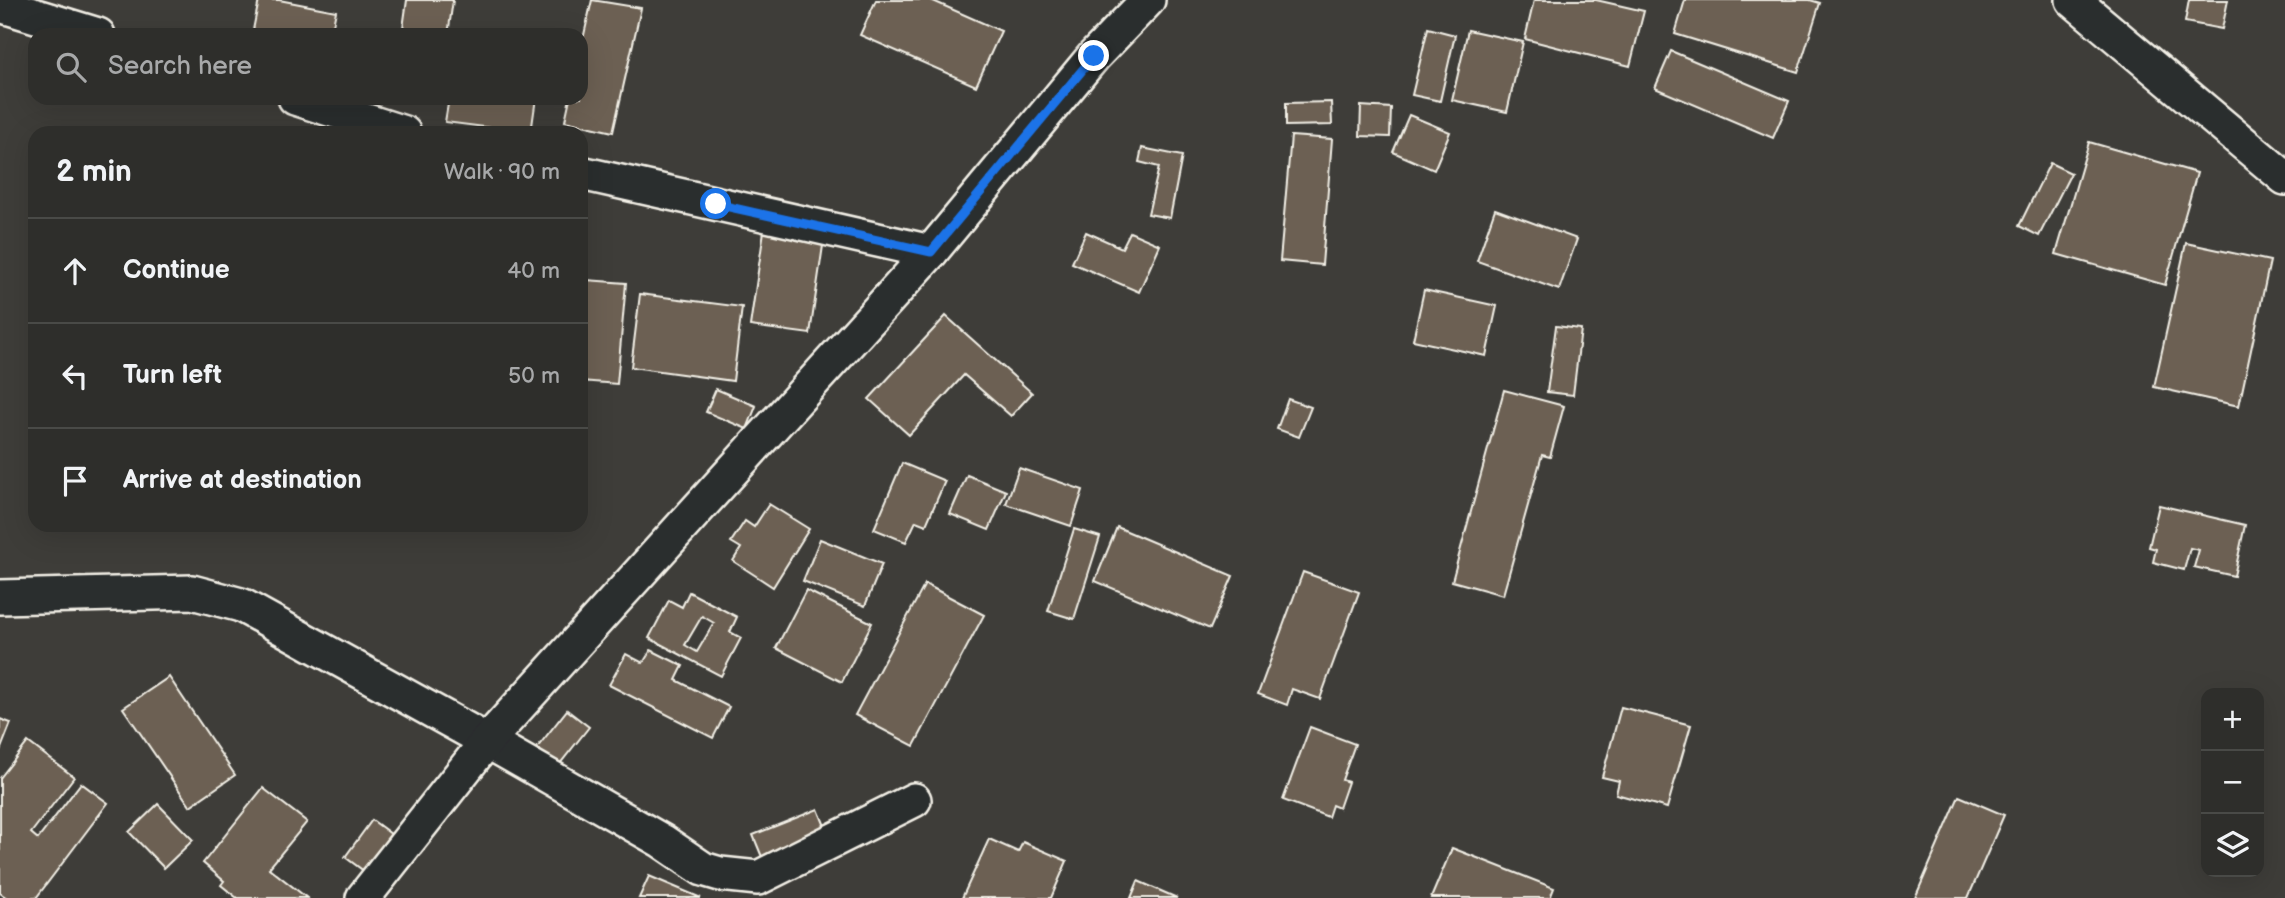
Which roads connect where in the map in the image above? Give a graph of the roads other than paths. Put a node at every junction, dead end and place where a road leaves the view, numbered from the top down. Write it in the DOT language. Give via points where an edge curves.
graph roads {
  1 [pos="1148,0"];
  2 [pos="2073,0"];
  3 [pos="0,5"];
  4 [pos="75,28"];
  5 [pos="317,105"];
  6 [pos="382,126"];
  7 [pos="588,175"];
  8 [pos="2285,178"];
  9 [pos="931,252"];
  10 [pos="0,597"];
  11 [pos="487,741"];
  12 [pos="914,800"];
  13 [pos="363,898"];
  1 -- 9 [label="street" via="1094,56"];
  2 -- 8 [label="street"];
  3 -- 4 [label="street"];
  5 -- 6 [label="street"];
  7 -- 9 [label="street"];
  9 -- 11 [label="street"];
  10 -- 11 [label="street" via="192,592 241,605"];
  11 -- 12 [label="street" via="704,869 738,877 758,878"];
  11 -- 13 [label="street"];
}
